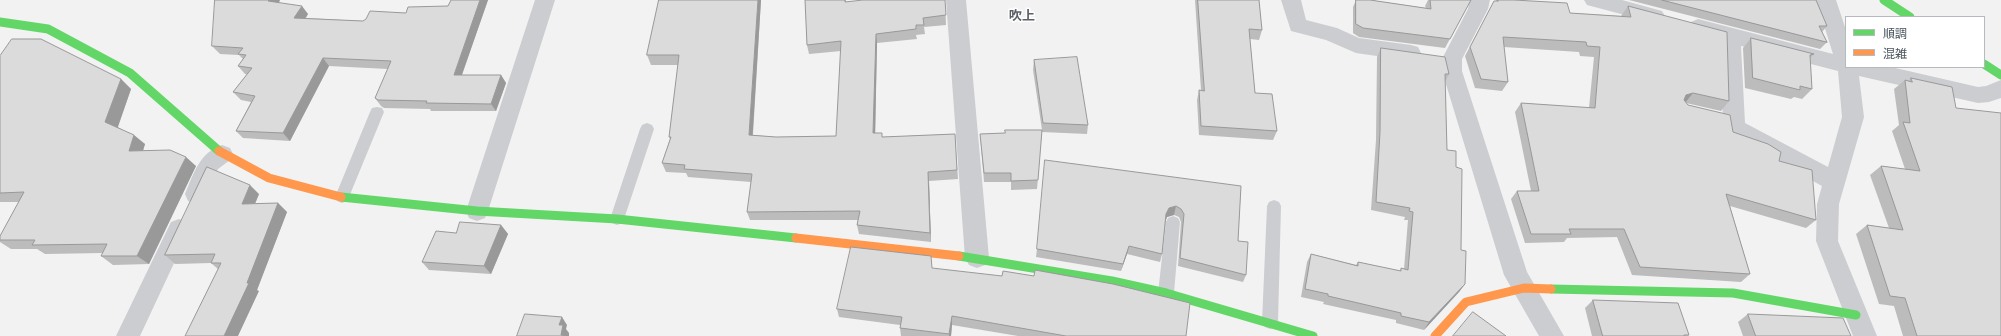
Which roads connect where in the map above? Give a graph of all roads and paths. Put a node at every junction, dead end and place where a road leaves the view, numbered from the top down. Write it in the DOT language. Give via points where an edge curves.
graph roads {
  1 [pos="545,0"];
  2 [pos="956,0"];
  3 [pos="1291,0"];
  4 [pos="1480,0"];
  5 [pos="1594,0"];
  6 [pos="1826,0"];
  7 [pos="1884,0"];
  8 [pos="1908,16"];
  9 [pos="0,22"];
  10 [pos="1731,36"];
  11 [pos="1845,58"];
  12 [pos="1452,59"];
  13 [pos="1845,65"];
  14 [pos="1985,65"];
  15 [pos="1847,68"];
  16 [pos="1860,68"];
  17 [pos="2001,75"];
  18 [pos="2001,88"];
  19 [pos="377,112"];
  20 [pos="647,130"];
  21 [pos="222,154"];
  22 [pos="1835,182"];
  23 [pos="342,197"];
  24 [pos="1274,206"];
  25 [pos="477,211"];
  26 [pos="617,219"];
  27 [pos="1173,222"];
  28 [pos="977,258"];
  29 [pos="1524,288"];
  30 [pos="1166,293"];
  31 [pos="1856,315"];
  32 [pos="1270,322"];
  33 [pos="128,336"];
  34 [pos="1312,336"];
  35 [pos="1435,336"];
  36 [pos="1552,336"];
  37 [pos="1865,336"];
  1 -- 25 [label="street"];
  2 -- 28 [label="street"];
  3 -- 12 [label="street" via="1298,26 1330,33 1356,44"];
  4 -- 12 [label="street" via="1478,9"];
  5 -- 10 [label="street"];
  6 -- 11 [label="street"];
  7 -- 8 [label="street"];
  9 -- 21 [label="street" via="48,28 130,73"];
  10 -- 13 [label="street"];
  10 -- 22 [label="street" via="1727,118 1734,128"];
  12 -- 29 [label="street" via="1452,72 1482,171 1516,275"];
  14 -- 17 [label="street"];
  15 -- 22 [label="street" via="1853,117"];
  16 -- 18 [label="street" via="1978,95 1989,94"];
  19 -- 23 [label="lane"];
  20 -- 26 [label="lane"];
  21 -- 23 [label="street" via="269,178"];
  21 -- 33 [label="street" via="210,163"];
  22 -- 31 [label="street" via="1828,204 1826,241"];
  23 -- 25 [label="street"];
  24 -- 32 [label="lane"];
  25 -- 26 [label="street"];
  26 -- 28 [label="street"];
  27 -- 30 [label="lane"];
  28 -- 30 [label="street"];
  29 -- 31 [label="street" via="1733,293"];
  29 -- 35 [label="street" via="1466,302"];
  29 -- 36 [label="street"];
  30 -- 32 [label="street"];
  31 -- 37 [label="street"];
  32 -- 34 [label="street"];
}
